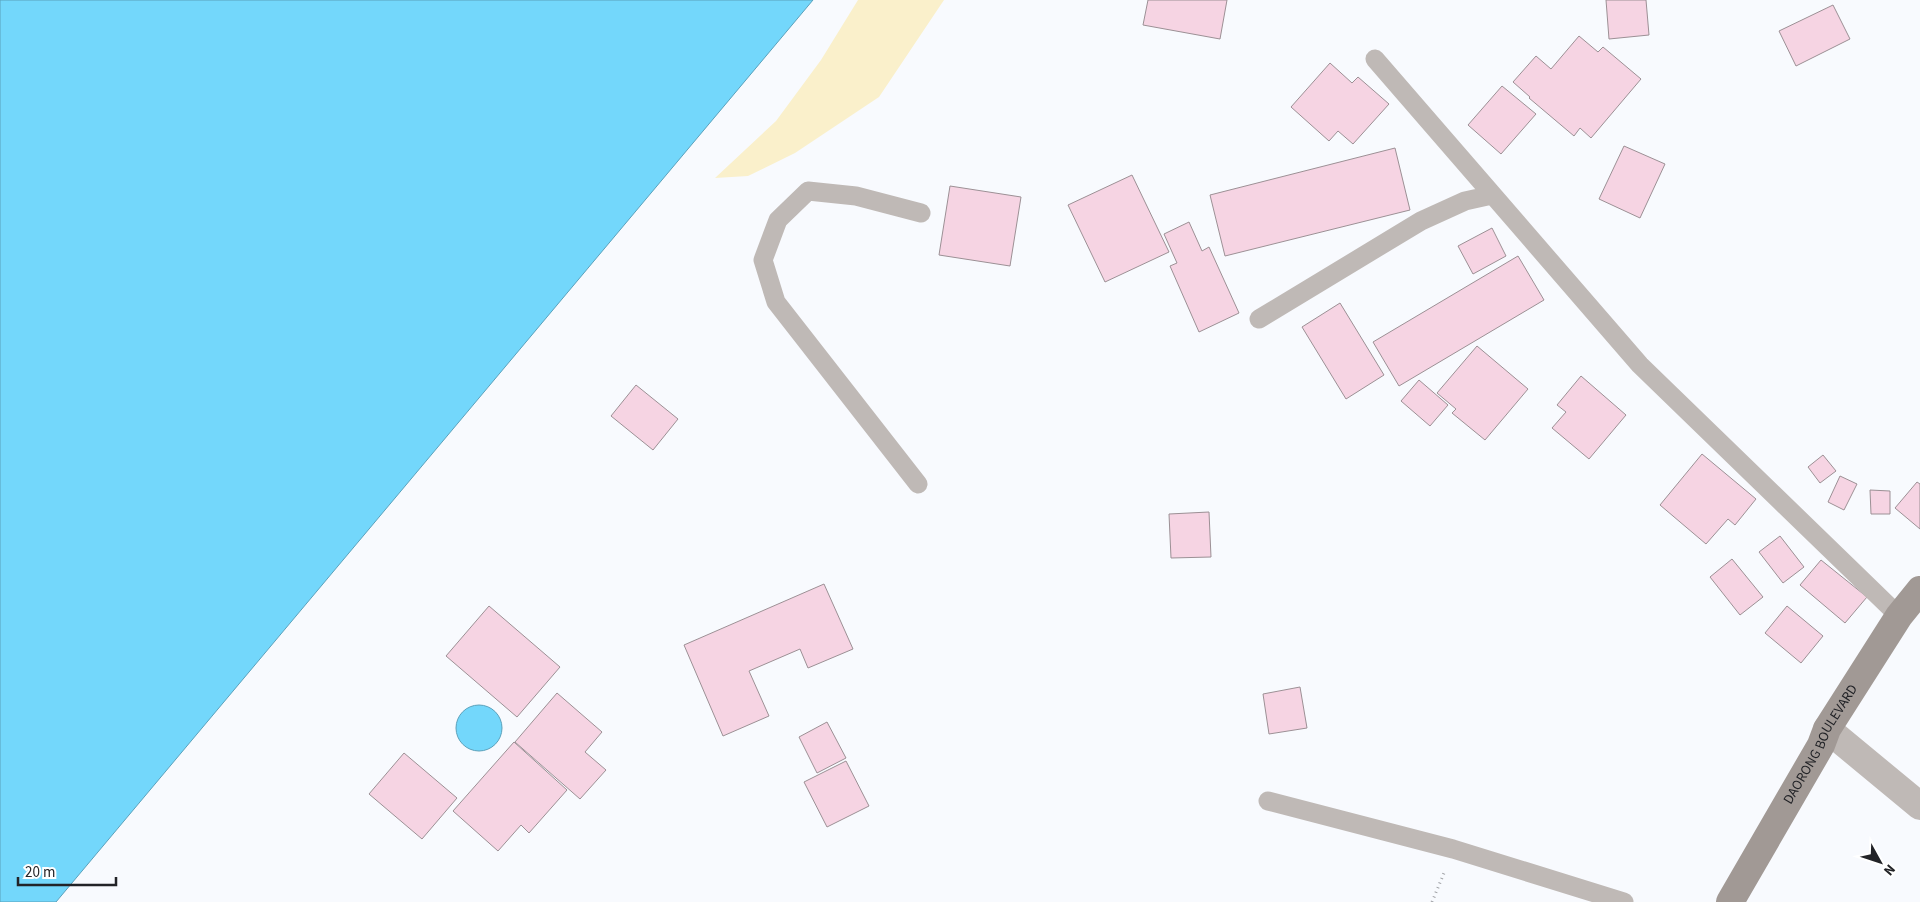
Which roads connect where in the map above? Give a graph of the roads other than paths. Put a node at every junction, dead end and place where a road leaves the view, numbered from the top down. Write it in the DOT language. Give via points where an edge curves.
graph roads {
  1 [pos="1375,59"];
  2 [pos="1492,195"];
  3 [pos="921,213"];
  4 [pos="1259,319"];
  5 [pos="918,484"];
  6 [pos="1920,590"];
  7 [pos="1900,616"];
  8 [pos="1828,729"];
  9 [pos="1268,801"];
  10 [pos="1920,806"];
  11 [pos="1624,902"];
  12 [pos="1730,902"];
  1 -- 2 [label="lane"];
  2 -- 4 [label="lane" via="1465,201 1421,221"];
  2 -- 7 [label="lane" via="1640,365"];
  3 -- 5 [label="lane" via="856,196 808,191 778,220 763,260 776,302"];
  6 -- 7 [label="street, DAORONG BOULEVARD"];
  7 -- 8 [label="street, DAORONG BOULEVARD"];
  8 -- 10 [label="street"];
  8 -- 12 [label="street, DAORONG BOULEVARD"];
  9 -- 11 [label="lane" via="1453,849"];
}
